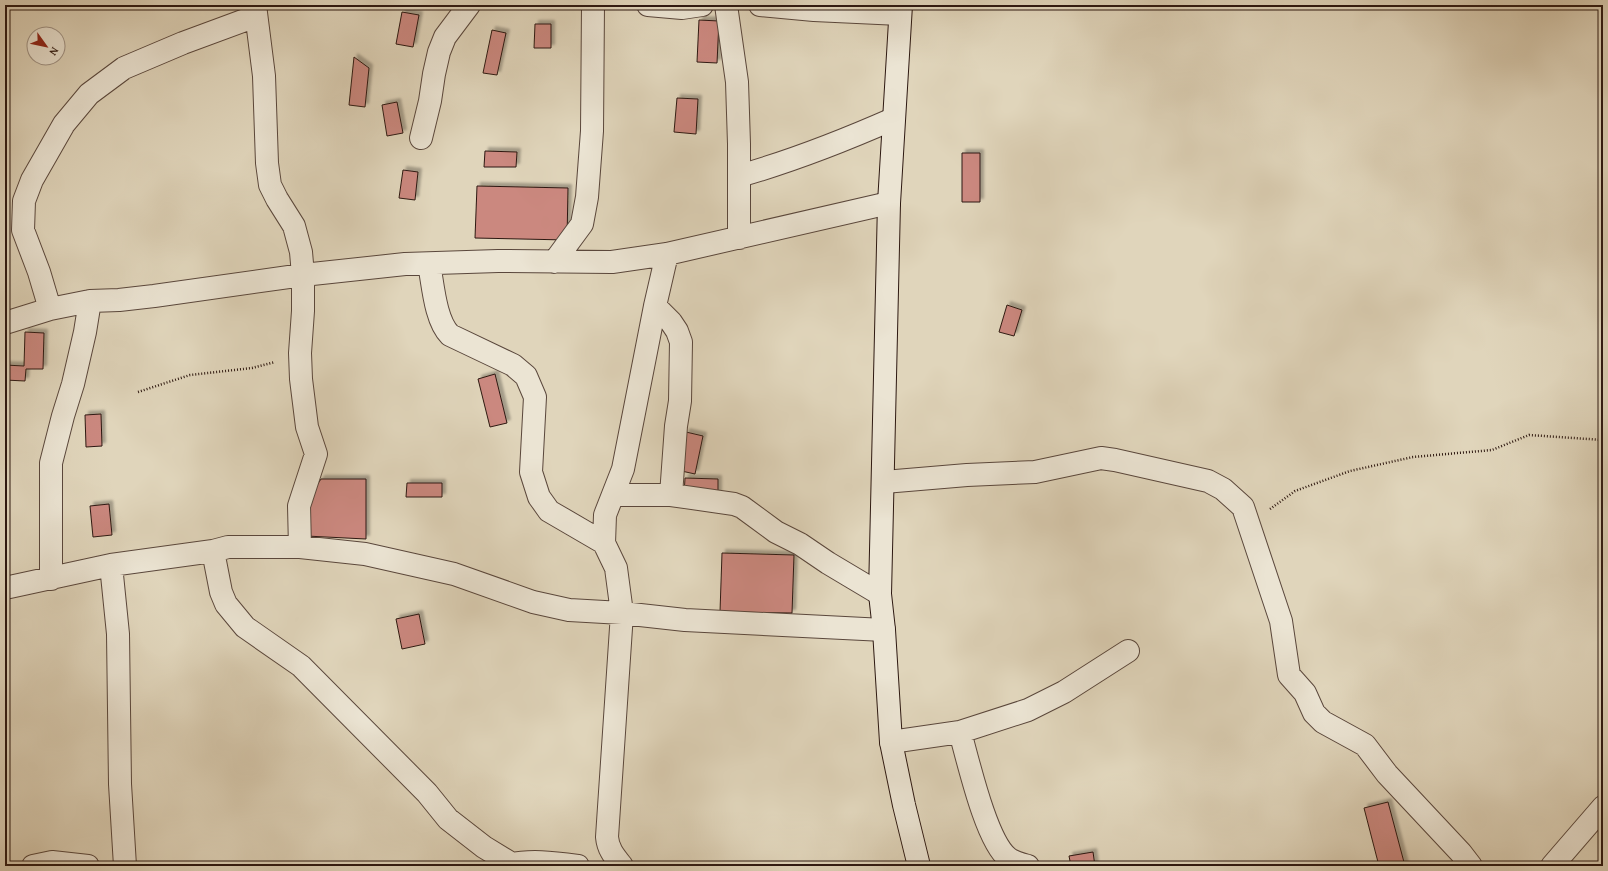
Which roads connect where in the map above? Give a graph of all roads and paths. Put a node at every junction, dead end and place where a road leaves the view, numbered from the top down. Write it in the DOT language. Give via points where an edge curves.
graph roads {
  1 [pos="469,5"];
  2 [pos="593,5"];
  3 [pos="648,5"];
  4 [pos="702,5"];
  5 [pos="726,5"];
  6 [pos="760,5"];
  7 [pos="900,9"];
  8 [pos="256,11"];
  9 [pos="893,119"];
  10 [pos="421,138"];
  11 [pos="739,176"];
  12 [pos="889,203"];
  13 [pos="739,238"];
  14 [pos="667,254"];
  15 [pos="554,262"];
  16 [pos="429,264"];
  17 [pos="304,275"];
  18 [pos="90,301"];
  19 [pos="655,306"];
  20 [pos="50,309"];
  21 [pos="5,323"];
  22 [pos="300,353"];
  23 [pos="138,392"];
  24 [pos="1603,440"];
  25 [pos="884,482"];
  26 [pos="614,495"];
  27 [pos="671,495"];
  28 [pos="1246,516"];
  29 [pos="604,543"];
  30 [pos="300,547"];
  31 [pos="213,551"];
  32 [pos="111,565"];
  33 [pos="50,579"];
  34 [pos="5,588"];
  35 [pos="880,594"];
  36 [pos="622,613"];
  37 [pos="884,630"];
  38 [pos="1128,651"];
  39 [pos="960,732"];
  40 [pos="891,742"];
  41 [pos="1603,807"];
  42 [pos="509,865"];
  43 [pos="32,866"];
  44 [pos="88,866"];
  45 [pos="125,866"];
  46 [pos="578,866"];
  47 [pos="622,866"];
  48 [pos="919,866"];
  49 [pos="1028,866"];
  50 [pos="1471,866"];
  51 [pos="1552,866"];
  1 -- 10 [label="street" via="445,37 439,52"];
  2 -- 15 [label="street" via="592,131 588,196 582,224"];
  3 -- 4 [label="street" via="682,8"];
  5 -- 11 [label="street" via="737,82"];
  6 -- 7 [label="street" via="814,10"];
  7 -- 9 [label="street"];
  8 -- 17 [label="street" via="264,76 270,185 294,226"];
  8 -- 20 [label="street" via="124,68 89,94 64,124 32,180 24,202 23,230"];
  9 -- 11 [label="street" via="778,165"];
  9 -- 12 [label="street"];
  11 -- 13 [label="street"];
  12 -- 13 [label="street"];
  12 -- 25 [label="street"];
  13 -- 14 [label="street"];
  14 -- 15 [label="street" via="612,262"];
  14 -- 19 [label="street"];
  15 -- 16 [label="street"];
  16 -- 17 [label="street" via="405,264"];
  16 -- 29 [label="street" via="445,330 450,335 513,365 526,376 535,397 531,472 543,504"];
  17 -- 18 [label="street" via="154,296"];
  17 -- 22 [label="street"];
  18 -- 20 [label="street"];
  18 -- 33 [label="street" via="75,377 52,463"];
  19 -- 26 [label="street" via="623,469"];
  19 -- 27 [label="street" via="671,322 680,342 680,401"];
  20 -- 21 [label="street"];
  22 -- 23 [label="path" via="252,368 190,375"];
  22 -- 30 [label="street" via="307,427 316,454 299,506"];
  24 -- 28 [label="path" via="1529,435 1492,450 1413,457 1350,471 1295,491 1269,511"];
  25 -- 28 [label="street" via="1035,472 1101,458 1208,481 1223,489 1243,507"];
  25 -- 35 [label="street"];
  26 -- 27 [label="street"];
  26 -- 29 [label="street" via="605,516"];
  27 -- 35 [label="street" via="742,507 776,532"];
  28 -- 50 [label="street" via="1281,620 1289,675 1305,694 1314,713 1323,722 1365,745 1387,774"];
  29 -- 36 [label="street" via="616,568"];
  30 -- 31 [label="street" via="228,547"];
  30 -- 36 [label="street" via="365,554 454,574 533,602 568,610"];
  31 -- 32 [label="street"];
  31 -- 42 [label="street" via="226,604 245,626 301,666 427,793 448,819"];
  32 -- 33 [label="street"];
  32 -- 45 [label="street" via="118,634 120,792"];
  33 -- 34 [label="street"];
  35 -- 37 [label="street"];
  36 -- 37 [label="street" via="685,620"];
  36 -- 47 [label="street" via="607,837 612,853"];
  37 -- 40 [label="street"];
  38 -- 39 [label="street" via="1064,692 1028,710"];
  39 -- 40 [label="street"];
  39 -- 49 [label="street" via="982,811 999,848 1009,859"];
  40 -- 48 [label="street"];
  41 -- 51 [label="street"];
  42 -- 46 [label="street" via="552,863"];
  43 -- 44 [label="street" via="52,862"];
}
